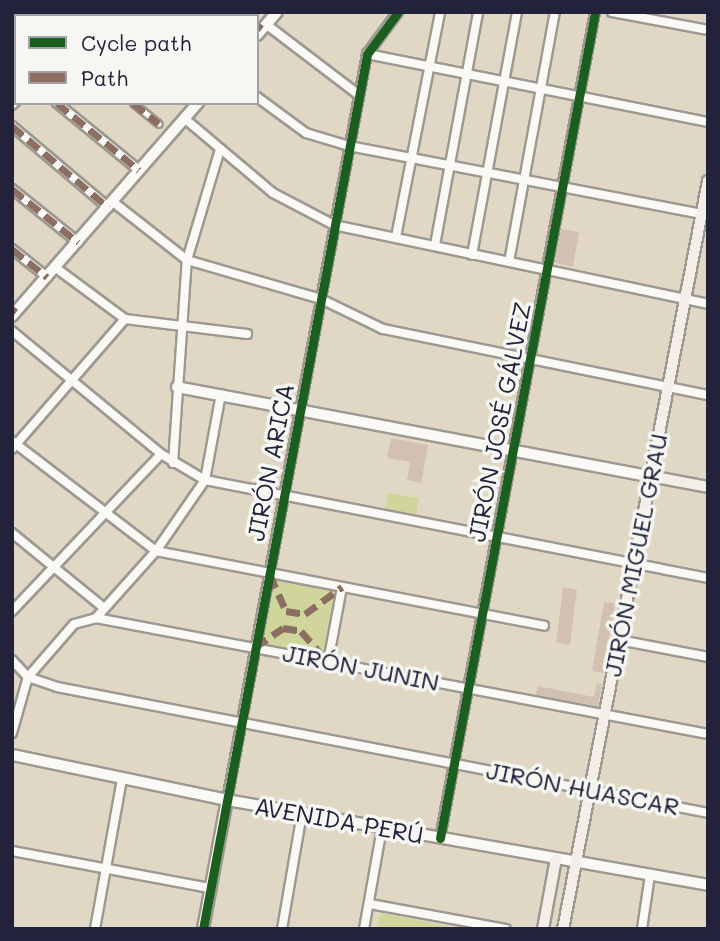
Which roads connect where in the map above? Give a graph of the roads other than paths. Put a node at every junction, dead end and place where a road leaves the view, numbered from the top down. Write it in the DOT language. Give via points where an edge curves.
graph roads {
  1 [pos="277,12"];
  2 [pos="398,12"];
  3 [pos="440,12"];
  4 [pos="478,12"];
  5 [pos="517,12"];
  6 [pos="555,12"];
  7 [pos="595,12"];
  8 [pos="611,12"];
  9 [pos="261,28"];
  10 [pos="708,30"];
  11 [pos="367,54"];
  12 [pos="428,69"];
  13 [pos="465,76"];
  14 [pos="502,83"];
  15 [pos="541,91"];
  16 [pos="359,95"];
  17 [pos="259,98"];
  18 [pos="579,98"];
  19 [pos="59,105"];
  20 [pos="135,105"];
  21 [pos="196,105"];
  22 [pos="184,118"];
  23 [pos="708,122"];
  24 [pos="159,124"];
  25 [pos="12,126"];
  26 [pos="349,146"];
  27 [pos="220,149"];
  28 [pos="412,158"];
  29 [pos="449,164"];
  30 [pos="139,170"];
  31 [pos="487,172"];
  32 [pos="525,178"];
  33 [pos="708,181"];
  34 [pos="563,186"];
  35 [pos="12,189"];
  36 [pos="111,204"];
  37 [pos="705,214"];
  38 [pos="334,225"];
  39 [pos="396,237"];
  40 [pos="78,242"];
  41 [pos="435,245"];
  42 [pos="12,249"];
  43 [pos="472,255"];
  44 [pos="187,260"];
  45 [pos="509,262"];
  46 [pos="56,268"];
  47 [pos="547,272"];
  48 [pos="47,277"];
  49 [pos="321,299"];
  50 [pos="687,300"];
  51 [pos="708,304"];
  52 [pos="13,312"];
  53 [pos="125,319"];
  54 [pos="181,326"];
  55 [pos="12,331"];
  56 [pos="247,334"];
  57 [pos="530,361"];
  58 [pos="70,380"];
  59 [pos="177,387"];
  60 [pos="667,387"];
  61 [pos="221,394"];
  62 [pos="708,395"];
  63 [pos="299,410"];
  64 [pos="14,445"];
  65 [pos="514,450"];
  66 [pos="161,454"];
  67 [pos="173,463"];
  68 [pos="650,476"];
  69 [pos="205,480"];
  70 [pos="708,487"];
  71 [pos="283,496"];
  72 [pos="107,514"];
  73 [pos="12,533"];
  74 [pos="498,537"];
  75 [pos="156,551"];
  76 [pos="633,563"];
  77 [pos="55,569"];
  78 [pos="269,572"];
  79 [pos="708,578"];
  80 [pos="342,587"];
  81 [pos="103,608"];
  82 [pos="12,611"];
  83 [pos="483,615"];
  84 [pos="96,618"];
  85 [pos="544,626"];
  86 [pos="619,639"];
  87 [pos="255,647"];
  88 [pos="708,657"];
  89 [pos="12,660"];
  90 [pos="328,662"];
  91 [pos="28,677"];
  92 [pos="470,688"];
  93 [pos="605,714"];
  94 [pos="241,723"];
  95 [pos="12,733"];
  96 [pos="708,734"];
  97 [pos="12,755"];
  98 [pos="456,762"];
  99 [pos="122,779"];
  100 [pos="591,791"];
  101 [pos="227,800"];
  102 [pos="302,813"];
  103 [pos="708,813"];
  104 [pos="382,828"];
  105 [pos="440,838"];
  106 [pos="12,851"];
  107 [pos="556,859"];
  108 [pos="576,862"];
  109 [pos="104,870"];
  110 [pos="650,875"];
  111 [pos="708,885"];
  112 [pos="211,888"];
  113 [pos="370,904"];
  114 [pos="459,925"];
  115 [pos="95,929"];
  116 [pos="203,929"];
  117 [pos="282,929"];
  118 [pos="365,929"];
  119 [pos="506,929"];
  120 [pos="543,929"];
  121 [pos="563,929"];
  122 [pos="642,929"];
  1 -- 9 [label="street"];
  2 -- 11 [label="street, JIRÓN ARICA"];
  3 -- 12 [label="street"];
  4 -- 13 [label="street"];
  5 -- 14 [label="street"];
  6 -- 15 [label="street"];
  7 -- 18 [label="street, JIRÓN JOSÉ GÁLVEZ"];
  8 -- 10 [label="street"];
  9 -- 16 [label="street"];
  11 -- 12 [label="street"];
  11 -- 16 [label="street, JIRÓN ARICA"];
  12 -- 13 [label="street"];
  12 -- 28 [label="street"];
  13 -- 14 [label="street"];
  13 -- 29 [label="street"];
  14 -- 15 [label="street"];
  14 -- 31 [label="street"];
  15 -- 18 [label="street"];
  15 -- 32 [label="street"];
  16 -- 26 [label="street, JIRÓN ARICA"];
  17 -- 26 [label="street" via="306,133"];
  18 -- 23 [label="street"];
  18 -- 34 [label="street, JIRÓN JOSÉ GÁLVEZ"];
  19 -- 30 [label="street"];
  20 -- 24 [label="street"];
  21 -- 22 [label="street"];
  22 -- 27 [label="street"];
  22 -- 30 [label="street"];
  25 -- 36 [label="street"];
  26 -- 28 [label="street"];
  26 -- 38 [label="street, JIRÓN ARICA"];
  27 -- 38 [label="street" via="273,193"];
  27 -- 44 [label="street"];
  28 -- 29 [label="street"];
  28 -- 39 [label="street"];
  29 -- 31 [label="street"];
  29 -- 41 [label="street"];
  30 -- 36 [label="street"];
  31 -- 32 [label="street"];
  31 -- 43 [label="street"];
  32 -- 34 [label="street"];
  32 -- 45 [label="street"];
  33 -- 37 [label="main road, JIRÓN MIGUEL GRAU"];
  34 -- 37 [label="street"];
  34 -- 47 [label="street, JIRÓN JOSÉ GÁLVEZ"];
  35 -- 40 [label="street"];
  36 -- 40 [label="street"];
  36 -- 44 [label="street"];
  37 -- 50 [label="main road, JIRÓN MIGUEL GRAU"];
  38 -- 39 [label="street"];
  38 -- 49 [label="street, JIRÓN ARICA"];
  39 -- 41 [label="street"];
  40 -- 46 [label="street"];
  41 -- 43 [label="street"];
  42 -- 48 [label="street"];
  43 -- 45 [label="street"];
  44 -- 49 [label="street"];
  44 -- 54 [label="street"];
  45 -- 47 [label="street"];
  46 -- 48 [label="street"];
  46 -- 53 [label="street"];
  47 -- 50 [label="street"];
  47 -- 57 [label="street, JIRÓN JOSÉ GÁLVEZ"];
  48 -- 52 [label="street"];
  49 -- 57 [label="street" via="383,329"];
  49 -- 63 [label="street, JIRÓN ARICA"];
  50 -- 51 [label="street"];
  50 -- 60 [label="main road, JIRÓN MIGUEL GRAU"];
  53 -- 54 [label="street"];
  53 -- 58 [label="street"];
  54 -- 56 [label="street"];
  54 -- 59 [label="street"];
  55 -- 58 [label="street"];
  57 -- 60 [label="street"];
  57 -- 65 [label="street, JIRÓN JOSÉ GÁLVEZ"];
  58 -- 64 [label="street"];
  58 -- 66 [label="street"];
  59 -- 61 [label="street"];
  59 -- 67 [label="street"];
  60 -- 62 [label="street"];
  60 -- 68 [label="main road, JIRÓN MIGUEL GRAU"];
  61 -- 63 [label="street"];
  61 -- 69 [label="street"];
  63 -- 65 [label="street"];
  63 -- 71 [label="street, JIRÓN ARICA"];
  64 -- 72 [label="street"];
  65 -- 68 [label="street"];
  65 -- 74 [label="street, JIRÓN JOSÉ GÁLVEZ"];
  66 -- 67 [label="street"];
  66 -- 72 [label="street"];
  67 -- 69 [label="street"];
  68 -- 70 [label="main road"];
  68 -- 76 [label="main road, JIRÓN MIGUEL GRAU"];
  69 -- 71 [label="street"];
  69 -- 75 [label="street"];
  71 -- 74 [label="street"];
  71 -- 78 [label="street, JIRÓN ARICA"];
  72 -- 75 [label="street"];
  72 -- 77 [label="street"];
  73 -- 77 [label="street"];
  74 -- 76 [label="street"];
  74 -- 83 [label="street, JIRÓN JOSÉ GÁLVEZ"];
  75 -- 78 [label="street"];
  75 -- 81 [label="street"];
  76 -- 79 [label="street"];
  76 -- 86 [label="main road, JIRÓN MIGUEL GRAU"];
  77 -- 81 [label="street"];
  77 -- 82 [label="street"];
  78 -- 80 [label="street"];
  78 -- 87 [label="street, JIRÓN ARICA"];
  80 -- 83 [label="street"];
  80 -- 90 [label="street"];
  81 -- 84 [label="street"];
  83 -- 85 [label="street"];
  83 -- 92 [label="street, JIRÓN JOSÉ GÁLVEZ"];
  84 -- 87 [label="street, JIRÓN JUNIN"];
  84 -- 91 [label="street" via="74,624"];
  86 -- 88 [label="street"];
  86 -- 93 [label="main road, JIRÓN MIGUEL GRAU"];
  87 -- 90 [label="street, JIRÓN JUNIN"];
  87 -- 94 [label="street, JIRÓN ARICA"];
  89 -- 91 [label="street"];
  90 -- 92 [label="street, JIRÓN JUNIN"];
  91 -- 94 [label="street, JIRÓN HUASCAR"];
  91 -- 95 [label="street"];
  92 -- 93 [label="street, JIRÓN JUNIN"];
  92 -- 98 [label="street, JIRÓN JOSÉ GÁLVEZ"];
  93 -- 96 [label="street, JIRÓN JUNIN"];
  93 -- 100 [label="main road, JIRÓN MIGUEL GRAU"];
  94 -- 98 [label="street, JIRÓN HUASCAR"];
  94 -- 101 [label="street, JIRÓN ARICA"];
  97 -- 99 [label="street, AVENIDA PERÚ"];
  98 -- 100 [label="street, JIRÓN HUASCAR"];
  98 -- 105 [label="street, JIRÓN JOSÉ GÁLVEZ"];
  99 -- 101 [label="street, AVENIDA PERÚ"];
  99 -- 109 [label="street"];
  100 -- 103 [label="street, JIRÓN HUASCAR"];
  100 -- 108 [label="main road, JIRÓN MIGUEL GRAU"];
  101 -- 102 [label="street, AVENIDA PERÚ"];
  101 -- 112 [label="street, JIRÓN ARICA"];
  102 -- 104 [label="street, AVENIDA PERÚ"];
  102 -- 117 [label="street"];
  104 -- 105 [label="street, AVENIDA PERÚ"];
  104 -- 113 [label="street"];
  105 -- 107 [label="street, AVENIDA PERÚ"];
  106 -- 109 [label="street"];
  107 -- 108 [label="street, AVENIDA PERÚ"];
  107 -- 120 [label="main road"];
  108 -- 110 [label="street, AVENIDA PERÚ"];
  108 -- 121 [label="main road, JIRÓN MIGUEL GRAU"];
  109 -- 112 [label="street"];
  109 -- 115 [label="street"];
  110 -- 111 [label="street, AVENIDA PERÚ"];
  110 -- 122 [label="street"];
  112 -- 116 [label="street, JIRÓN ARICA"];
  113 -- 114 [label="street"];
  113 -- 118 [label="street"];
  114 -- 119 [label="street"];
}
